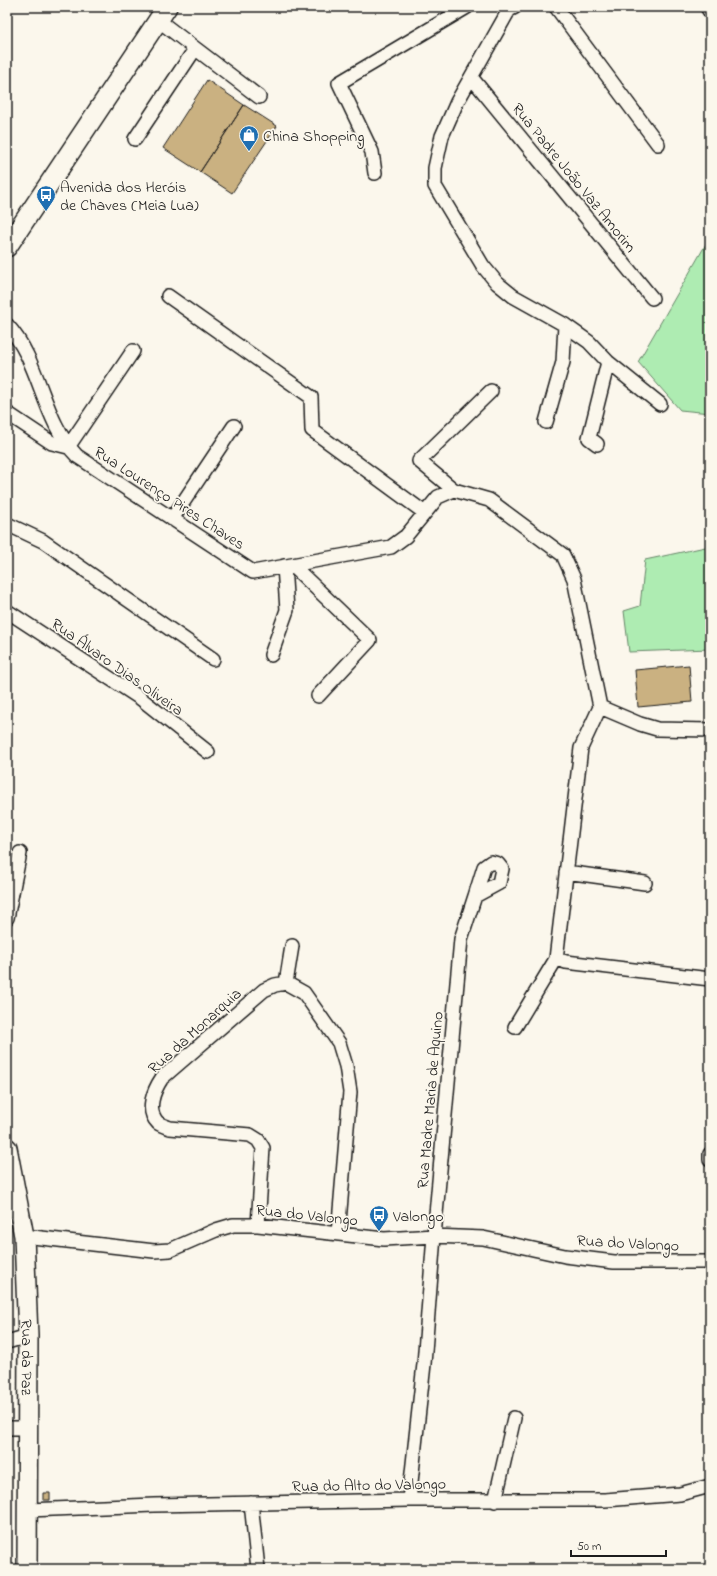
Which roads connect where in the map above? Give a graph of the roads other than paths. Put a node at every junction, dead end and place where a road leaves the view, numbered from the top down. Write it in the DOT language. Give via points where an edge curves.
graph roads {
  1 [pos="467,7"];
  2 [pos="556,7"];
  3 [pos="707,7"];
  4 [pos="509,8"];
  5 [pos="710,12"];
  6 [pos="162,14"];
  7 [pos="195,49"];
  8 [pos="471,77"];
  9 [pos="259,97"];
  10 [pos="134,139"];
  11 [pos="658,144"];
  12 [pos="375,173"];
  13 [pos="8,244"];
  14 [pos="168,296"];
  15 [pos="652,298"];
  16 [pos="7,325"];
  17 [pos="565,325"];
  18 [pos="133,351"];
  19 [pos="608,362"];
  20 [pos="491,391"];
  21 [pos="660,404"];
  22 [pos="7,413"];
  23 [pos="546,422"];
  24 [pos="234,426"];
  25 [pos="597,444"];
  26 [pos="68,447"];
  27 [pos="454,490"];
  28 [pos="425,513"];
  29 [pos="172,519"];
  30 [pos="7,524"];
  31 [pos="288,566"];
  32 [pos="7,611"];
  33 [pos="271,655"];
  34 [pos="213,659"];
  35 [pos="318,696"];
  36 [pos="600,707"];
  37 [pos="710,730"];
  38 [pos="208,752"];
  39 [pos="20,853"];
  40 [pos="566,872"];
  41 [pos="645,883"];
  42 [pos="475,896"];
  43 [pos="7,918"];
  44 [pos="292,946"];
  45 [pos="556,959"];
  46 [pos="710,980"];
  47 [pos="286,983"];
  48 [pos="515,1027"];
  49 [pos="7,1148"];
  50 [pos="12,1201"];
  51 [pos="258,1225"];
  52 [pos="338,1234"];
  53 [pos="24,1236"];
  54 [pos="434,1236"];
  55 [pos="710,1262"];
  56 [pos="28,1336"];
  57 [pos="7,1342"];
  58 [pos="514,1418"];
  59 [pos="7,1428"];
  60 [pos="28,1428"];
  61 [pos="710,1486"];
  62 [pos="409,1500"];
  63 [pos="495,1501"];
  64 [pos="251,1503"];
  65 [pos="28,1510"];
  66 [pos="27,1569"];
  67 [pos="258,1569"];
  1 -- 12 [label="street" via="339,83 372,152"];
  2 -- 11 [label="street"];
  3 -- 5 [label="street"];
  4 -- 8 [label="street"];
  6 -- 7 [label="street"];
  6 -- 13 [label="main road"];
  7 -- 9 [label="street"];
  7 -- 10 [label="street"];
  8 -- 15 [label="street, Rua Padre João Vaz Amorim"];
  8 -- 17 [label="street" via="442,136 435,168 435,186 483,266 497,283 513,296"];
  14 -- 28 [label="street" via="311,397 312,430"];
  16 -- 26 [label="street, Rua Lourenço Pires Chaves" via="24,347"];
  17 -- 19 [label="street" via="589,342"];
  17 -- 23 [label="street" via="563,362"];
  18 -- 26 [label="street"];
  19 -- 21 [label="street"];
  19 -- 25 [label="street" via="589,438"];
  20 -- 27 [label="street" via="419,461"];
  22 -- 26 [label="street" via="52,443"];
  24 -- 29 [label="street"];
  26 -- 29 [label="street, Rua Lourenço Pires Chaves" via="77,456"];
  27 -- 28 [label="street" via="438,497"];
  27 -- 36 [label="street" via="489,500 563,555 574,579"];
  28 -- 31 [label="street, Rua Lourenço Pires Chaves" via="406,536 391,547"];
  29 -- 31 [label="street, Rua Lourenço Pires Chaves" via="253,572"];
  30 -- 34 [label="street" via="43,541"];
  31 -- 33 [label="street" via="288,610"];
  31 -- 35 [label="street" via="370,640"];
  32 -- 38 [label="street, Rua Álvaro Dias Oliveira" via="140,698"];
  36 -- 37 [label="street" via="657,729"];
  36 -- 40 [label="street" via="581,748"];
  39 -- 43 [label="street"];
  40 -- 41 [label="street"];
  40 -- 45 [label="street"];
  42 -- 54 [label="street, Rua Madre Maria de Aquino" via="461,939"];
  44 -- 47 [label="street"];
  45 -- 46 [label="street"];
  45 -- 48 [label="street"];
  47 -- 51 [label="street, Rua da Monarquia" via="264,990 162,1078 154,1090 152,1101 152,1113 158,1123 170,1128 250,1135 258,1140 263,1148"];
  47 -- 52 [label="street" via="304,993 339,1043 346,1066 350,1092"];
  49 -- 50 [label="main road, Rua da Paz"];
  50 -- 53 [label="main road, Rua da Paz"];
  51 -- 52 [label="street, Rua do Valongo"];
  51 -- 53 [label="street, Rua do Valongo" via="233,1225 170,1250 154,1251"];
  52 -- 54 [label="street, Rua do Valongo" via="384,1239"];
  53 -- 56 [label="main road, Rua da Paz"];
  54 -- 55 [label="street, Rua do Valongo" via="483,1238 565,1256 614,1262"];
  54 -- 62 [label="street, Rua Madre Maria de Aquino" via="424,1364"];
  56 -- 57 [label="street"];
  56 -- 60 [label="main road, Rua da Paz"];
  58 -- 63 [label="street"];
  59 -- 60 [label="street"];
  60 -- 65 [label="main road, Rua da Paz"];
  61 -- 63 [label="street, Rua do Alto do Valongo" via="680,1494 605,1500"];
  62 -- 63 [label="street, Rua do Alto do Valongo"];
  62 -- 64 [label="street, Rua do Alto do Valongo"];
  64 -- 65 [label="street, Rua do Alto do Valongo"];
  64 -- 67 [label="street"];
  65 -- 66 [label="main road, Rua da Paz"];
}
